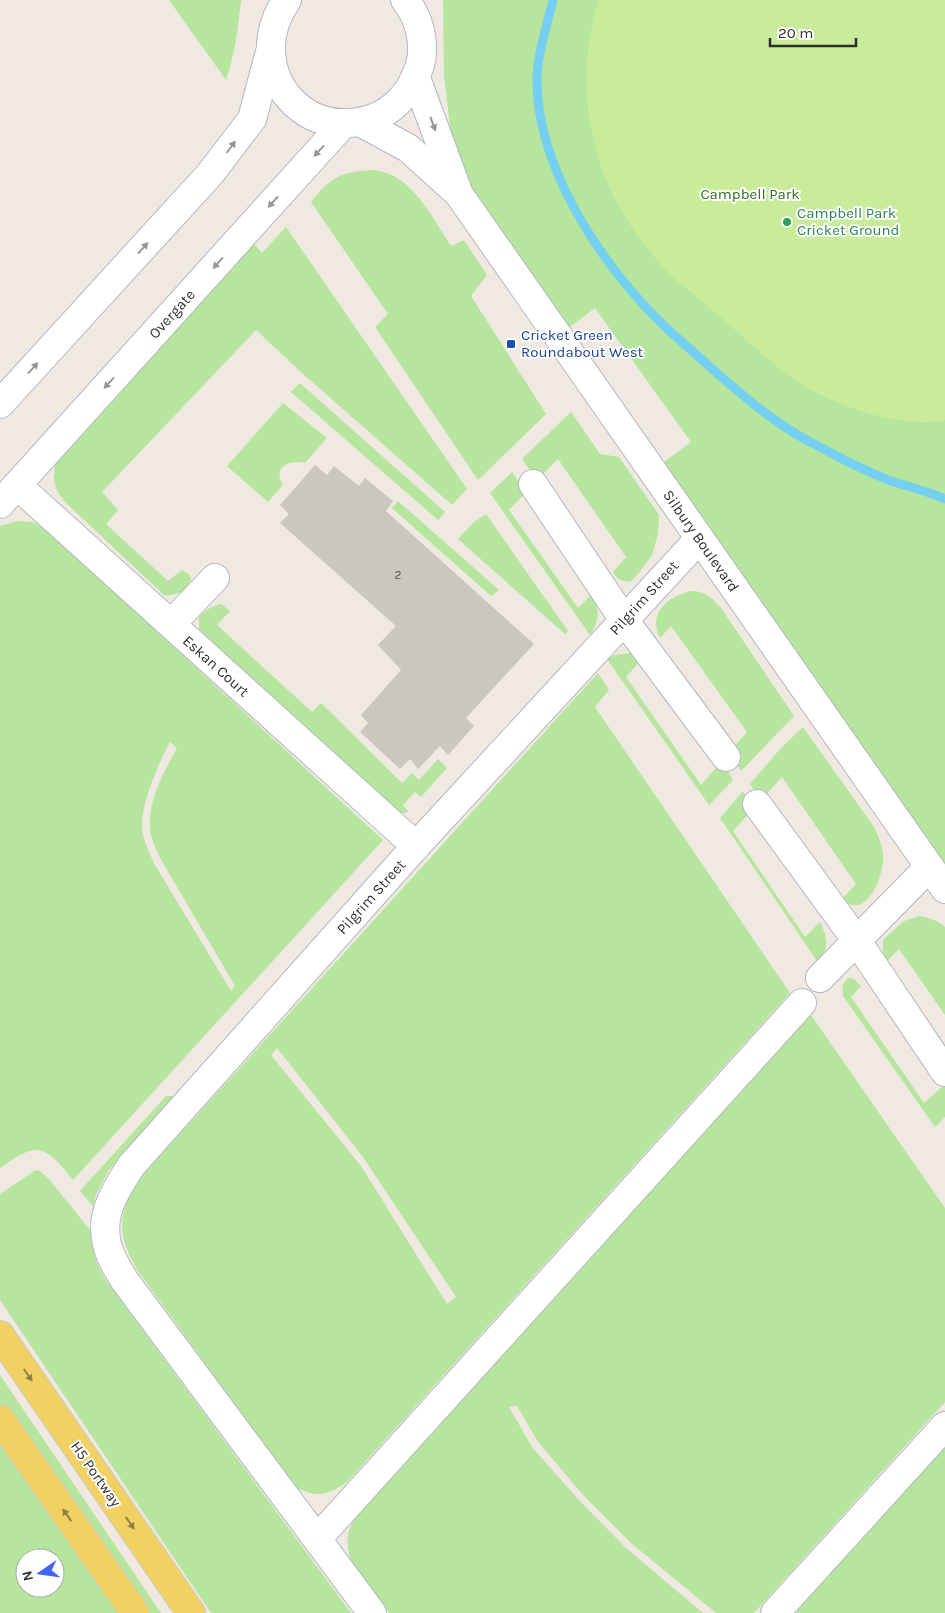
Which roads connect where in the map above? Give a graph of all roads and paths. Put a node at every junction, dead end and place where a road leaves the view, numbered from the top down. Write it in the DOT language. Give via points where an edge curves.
graph roads {
  1 [pos="410,2"];
  2 [pos="281,4"];
  3 [pos="270,52"];
  4 [pos="416,78"];
  5 [pos="352,123"];
  6 [pos="458,193"];
  7 [pos="0,404"];
  8 [pos="533,484"];
  9 [pos="9,494"];
  10 [pos="699,538"];
  11 [pos="215,578"];
  12 [pos="624,620"];
  13 [pos="171,624"];
  14 [pos="726,757"];
  15 [pos="757,804"];
  16 [pos="416,846"];
  17 [pos="929,867"];
  18 [pos="945,889"];
  19 [pos="857,941"];
  20 [pos="820,978"];
  21 [pos="802,1003"];
  22 [pos="945,1072"];
  23 [pos="0,1335"];
  24 [pos="0,1419"];
  25 [pos="945,1426"];
  26 [pos="317,1539"];
  27 [pos="135,1613"];
  28 [pos="191,1613"];
  29 [pos="372,1613"];
  30 [pos="775,1613"];
  1 -- 4 [label="street" via="422,42"];
  2 -- 3 [label="street" via="272,32"];
  3 -- 5 [label="street" via="275,74 286,94 302,110 322,119"];
  7 -- 3 [label="street, one-way" via="210,174 252,119"];
  4 -- 5 [label="street" via="402,99 383,114"];
  4 -- 6 [label="street, one-way"];
  5 -- 6 [label="street" via="408,148"];
  5 -- 9 [label="street, Overgate, one-way" via="295,178"];
  6 -- 10 [label="street, Silbury Boulevard"];
  8 -- 12 [label="street"];
  9 -- 13 [label="street, Eskan Court"];
  10 -- 12 [label="street, Pilgrim Street"];
  10 -- 17 [label="street, Silbury Boulevard"];
  11 -- 13 [label="street"];
  12 -- 14 [label="street"];
  12 -- 16 [label="street, Pilgrim Street"];
  13 -- 16 [label="street, Eskan Court"];
  15 -- 19 [label="street"];
  16 -- 26 [label="street, Pilgrim Street" via="127,1172 108,1207 104,1231 124,1281"];
  17 -- 18 [label="street, Silbury Boulevard"];
  17 -- 19 [label="street"];
  19 -- 20 [label="street"];
  19 -- 22 [label="street"];
  21 -- 26 [label="street"];
  23 -- 28 [label="main road, H5 Portway, one-way"];
  27 -- 24 [label="main road, one-way"];
  25 -- 30 [label="street"];
  26 -- 29 [label="street, Pilgrim Street"];
}
